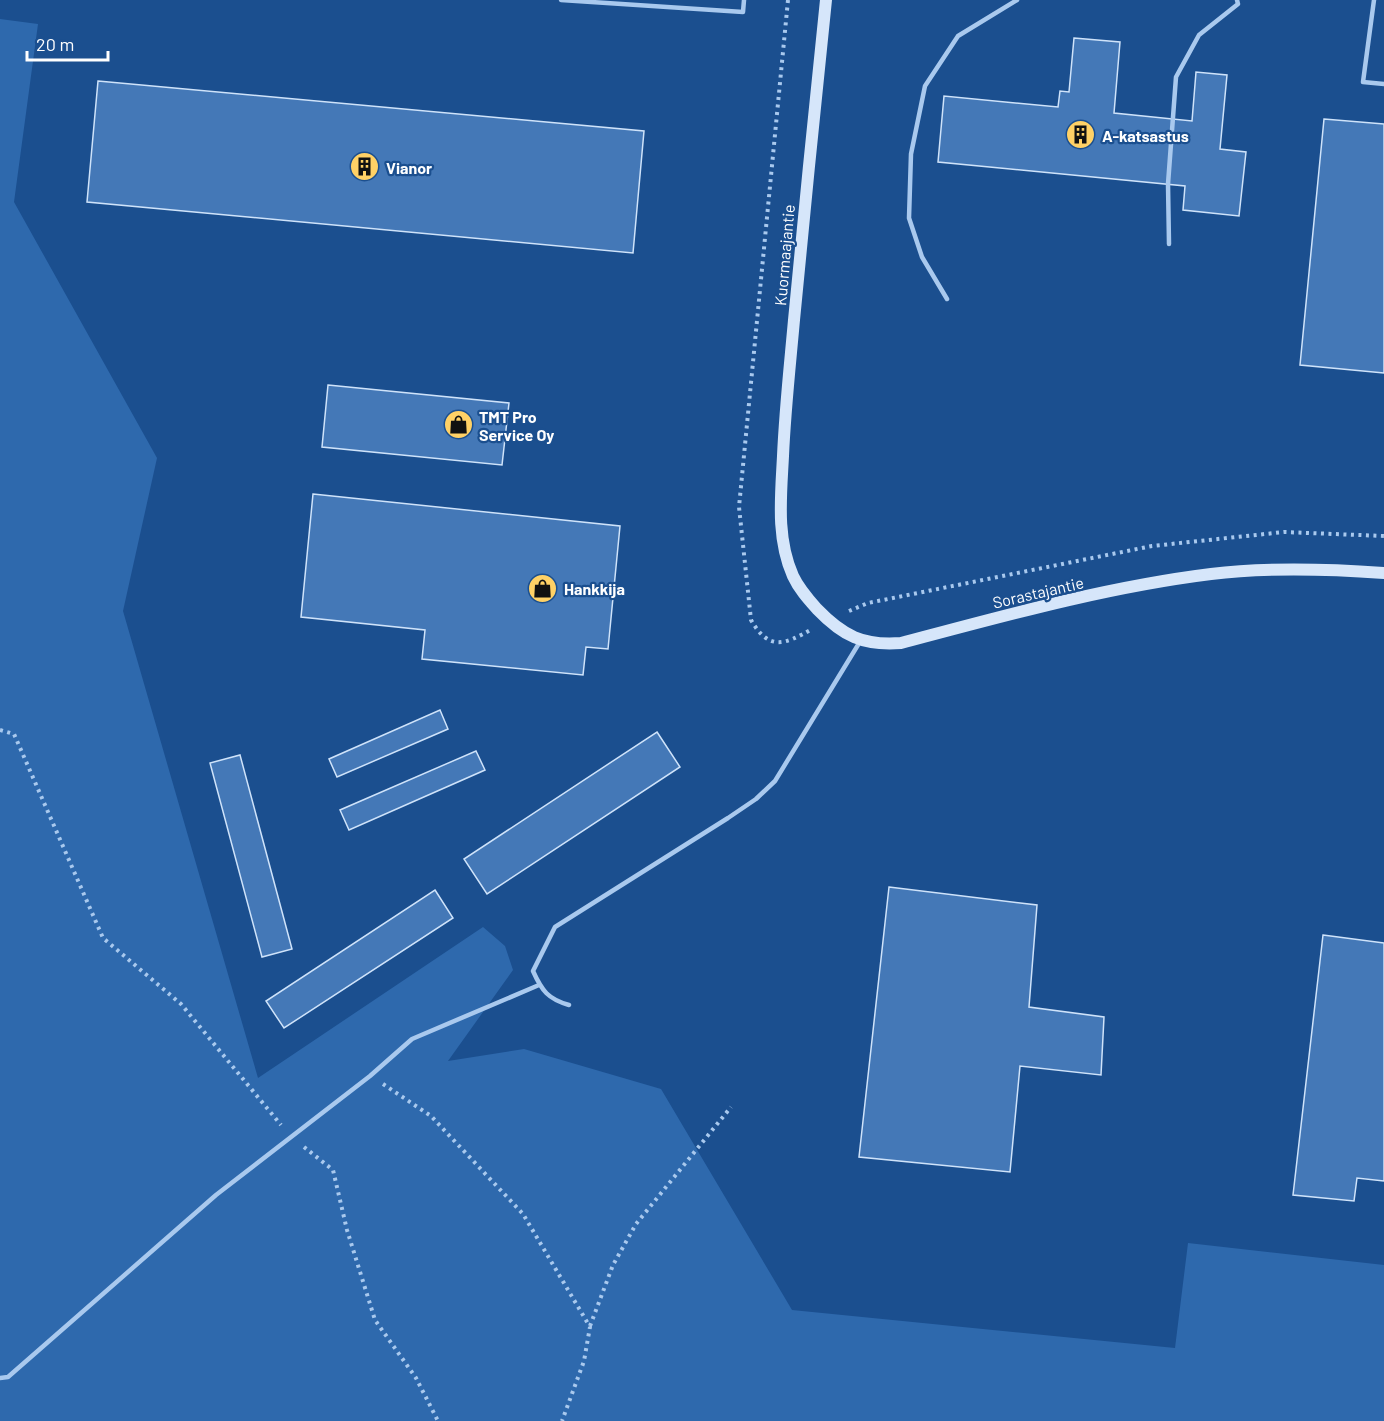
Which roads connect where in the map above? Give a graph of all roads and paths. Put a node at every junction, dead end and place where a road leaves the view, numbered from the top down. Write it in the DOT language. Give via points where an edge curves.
graph roads {
  1 [pos="561,0"];
  2 [pos="744,0"];
  3 [pos="788,0"];
  4 [pos="825,0"];
  5 [pos="1017,0"];
  6 [pos="1237,0"];
  7 [pos="1374,0"];
  8 [pos="1384,84"];
  9 [pos="1169,244"];
  10 [pos="947,299"];
  11 [pos="780,513"];
  12 [pos="1384,536"];
  13 [pos="1384,573"];
  14 [pos="828,620"];
  15 [pos="861,640"];
  16 [pos="0,730"];
  17 [pos="539,984"];
  18 [pos="569,1005"];
  19 [pos="370,1076"];
  20 [pos="731,1107"];
  21 [pos="290,1136"];
  22 [pos="590,1327"];
  23 [pos="0,1378"];
  24 [pos="438,1421"];
  25 [pos="562,1421"];
  1 -- 2 [label="lane" via="743,12"];
  3 -- 14 [label="path" via="739,507 751,620 759,633 771,642 789,642"];
  4 -- 11 [label="street, Kuormaajantie" via="787,396"];
  5 -- 10 [label="lane" via="958,36 925,86 911,154 909,218 922,257"];
  6 -- 9 [label="lane" via="1238,4 1199,35 1176,77 1168,184"];
  7 -- 8 [label="lane" via="1363,82"];
  11 -- 14 [label="street, Sorastajantie" via="793,576 803,594"];
  12 -- 14 [label="path" via="1284,532 1152,546 868,603"];
  13 -- 15 [label="street, Sorastajantie" via="1280,570 1214,574 1026,610 901,643 881,645"];
  14 -- 15 [label="street, Sorastajantie" via="844,634"];
  15 -- 17 [label="lane" via="775,781 728,818 555,927 533,971"];
  16 -- 21 [label="path" via="14,734 103,938 181,1004"];
  17 -- 18 [label="lane" via="553,1000"];
  17 -- 19 [label="lane" via="412,1039"];
  19 -- 21 [label="lane"];
  19 -- 22 [label="path" via="431,1116 522,1214"];
  20 -- 22 [label="path" via="636,1224 613,1265"];
  21 -- 23 [label="lane" via="216,1195 8,1377"];
  21 -- 24 [label="path" via="333,1170 375,1320 416,1378"];
  22 -- 25 [label="path" via="584,1361"];
}
